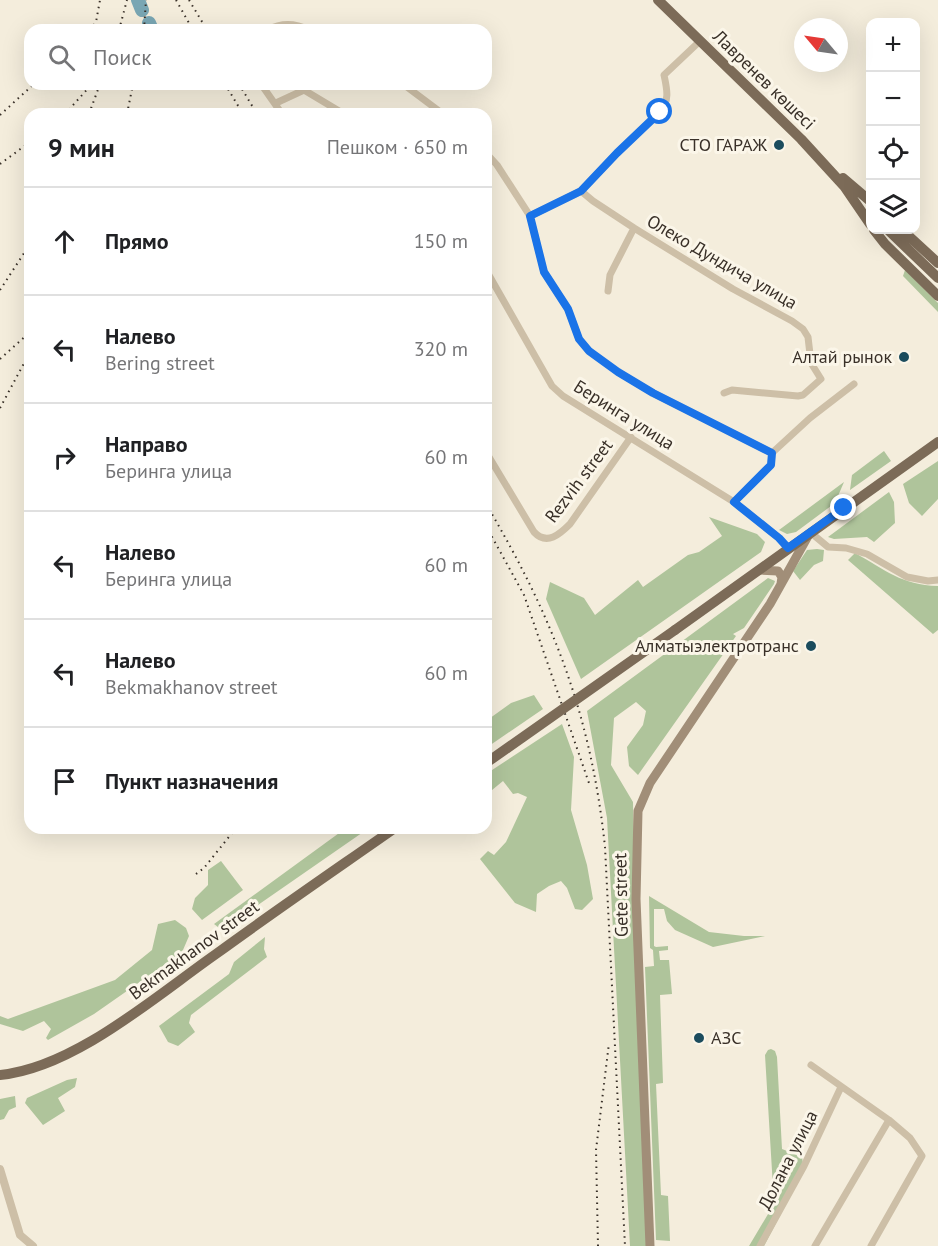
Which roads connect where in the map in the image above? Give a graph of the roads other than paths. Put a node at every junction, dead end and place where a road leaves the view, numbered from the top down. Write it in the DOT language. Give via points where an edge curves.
graph roads {
  1 [pos="658,0"];
  2 [pos="700,41"];
  3 [pos="266,90"];
  4 [pos="304,90"];
  5 [pos="304,90"];
  6 [pos="411,90"];
  7 [pos="276,104"];
  8 [pos="278,108"];
  9 [pos="334,108"];
  10 [pos="435,108"];
  11 [pos="492,160"];
  12 [pos="823,162"];
  13 [pos="844,186"];
  14 [pos="581,191"];
  15 [pos="866,198"];
  16 [pos="866,208"];
  17 [pos="530,216"];
  18 [pos="866,218"];
  19 [pos="634,228"];
  20 [pos="877,234"];
  21 [pos="892,234"];
  22 [pos="906,234"];
  23 [pos="938,263"];
  24 [pos="938,278"];
  25 [pos="492,281"];
  26 [pos="608,291"];
  27 [pos="938,296"];
  28 [pos="854,384"];
  29 [pos="724,393"];
  30 [pos="631,437"];
  31 [pos="938,442"];
  32 [pos="772,453"];
  33 [pos="492,462"];
  34 [pos="734,502"];
  35 [pos="810,532"];
  36 [pos="788,548"];
  37 [pos="757,571"];
  38 [pos="938,580"];
  39 [pos="781,586"];
  40 [pos="492,759"];
  41 [pos="387,834"];
  42 [pos="811,1065"];
  43 [pos="0,1075"];
  44 [pos="841,1087"];
  45 [pos="889,1120"];
  46 [pos="0,1169"];
  47 [pos="33,1246"];
  48 [pos="650,1246"];
  49 [pos="760,1246"];
  50 [pos="815,1246"];
  51 [pos="871,1246"];
  1 -- 2 [label="main road, Лавренев көшесі"];
  2 -- 12 [label="main road, Лавренев көшесі"];
  2 -- 14 [label="street" via="664,75 666,105"];
  3 -- 7 [label="street"];
  4 -- 9 [label="street"];
  5 -- 7 [label="street"];
  6 -- 10 [label="street"];
  7 -- 8 [label="street"];
  11 -- 17 [label="street"];
  12 -- 13 [label="main road, Лавренев көшесі"];
  12 -- 15 [label="main road"];
  13 -- 16 [label="main road"];
  13 -- 18 [label="main road"];
  14 -- 17 [label="street"];
  14 -- 19 [label="street, Олеко Дундича улица"];
  17 -- 32 [label="street" via="544,272 589,351 653,393"];
  19 -- 26 [label="street" via="610,275"];
  19 -- 29 [label="street, Олеко Дундича улица" via="792,321 808,337 811,363 821,379 803,395 732,390"];
  20 -- 27 [label="main road"];
  21 -- 24 [label="main road"];
  22 -- 23 [label="main road"];
  25 -- 30 [label="street, Беринга улица" via="552,386"];
  28 -- 32 [label="street"];
  30 -- 33 [label="street, Rezvih street" via="570,524 558,536 548,539 534,532"];
  30 -- 34 [label="street, Беринга улица"];
  31 -- 35 [label="main road"];
  32 -- 34 [label="street" via="771,465"];
  34 -- 36 [label="street, Беринга улица"];
  35 -- 36 [label="main road"];
  35 -- 38 [label="street" via="828,547 867,554 915,579"];
  35 -- 39 [label="main road, Gete street"];
  36 -- 37 [label="main road"];
  37 -- 39 [label="main road" via="778,571"];
  37 -- 40 [label="main road, bridge"];
  39 -- 48 [label="main road, Gete street" via="650,783 638,811 636,898"];
  41 -- 43 [label="main road, Bekmakhanov street" via="77,1049 29,1070"];
  42 -- 44 [label="street"];
  44 -- 45 [label="street"];
  44 -- 49 [label="street, Долана улица"];
  45 -- 50 [label="street"];
  45 -- 51 [label="street" via="910,1138 922,1156"];
  46 -- 47 [label="street" via="20,1235"];
}
